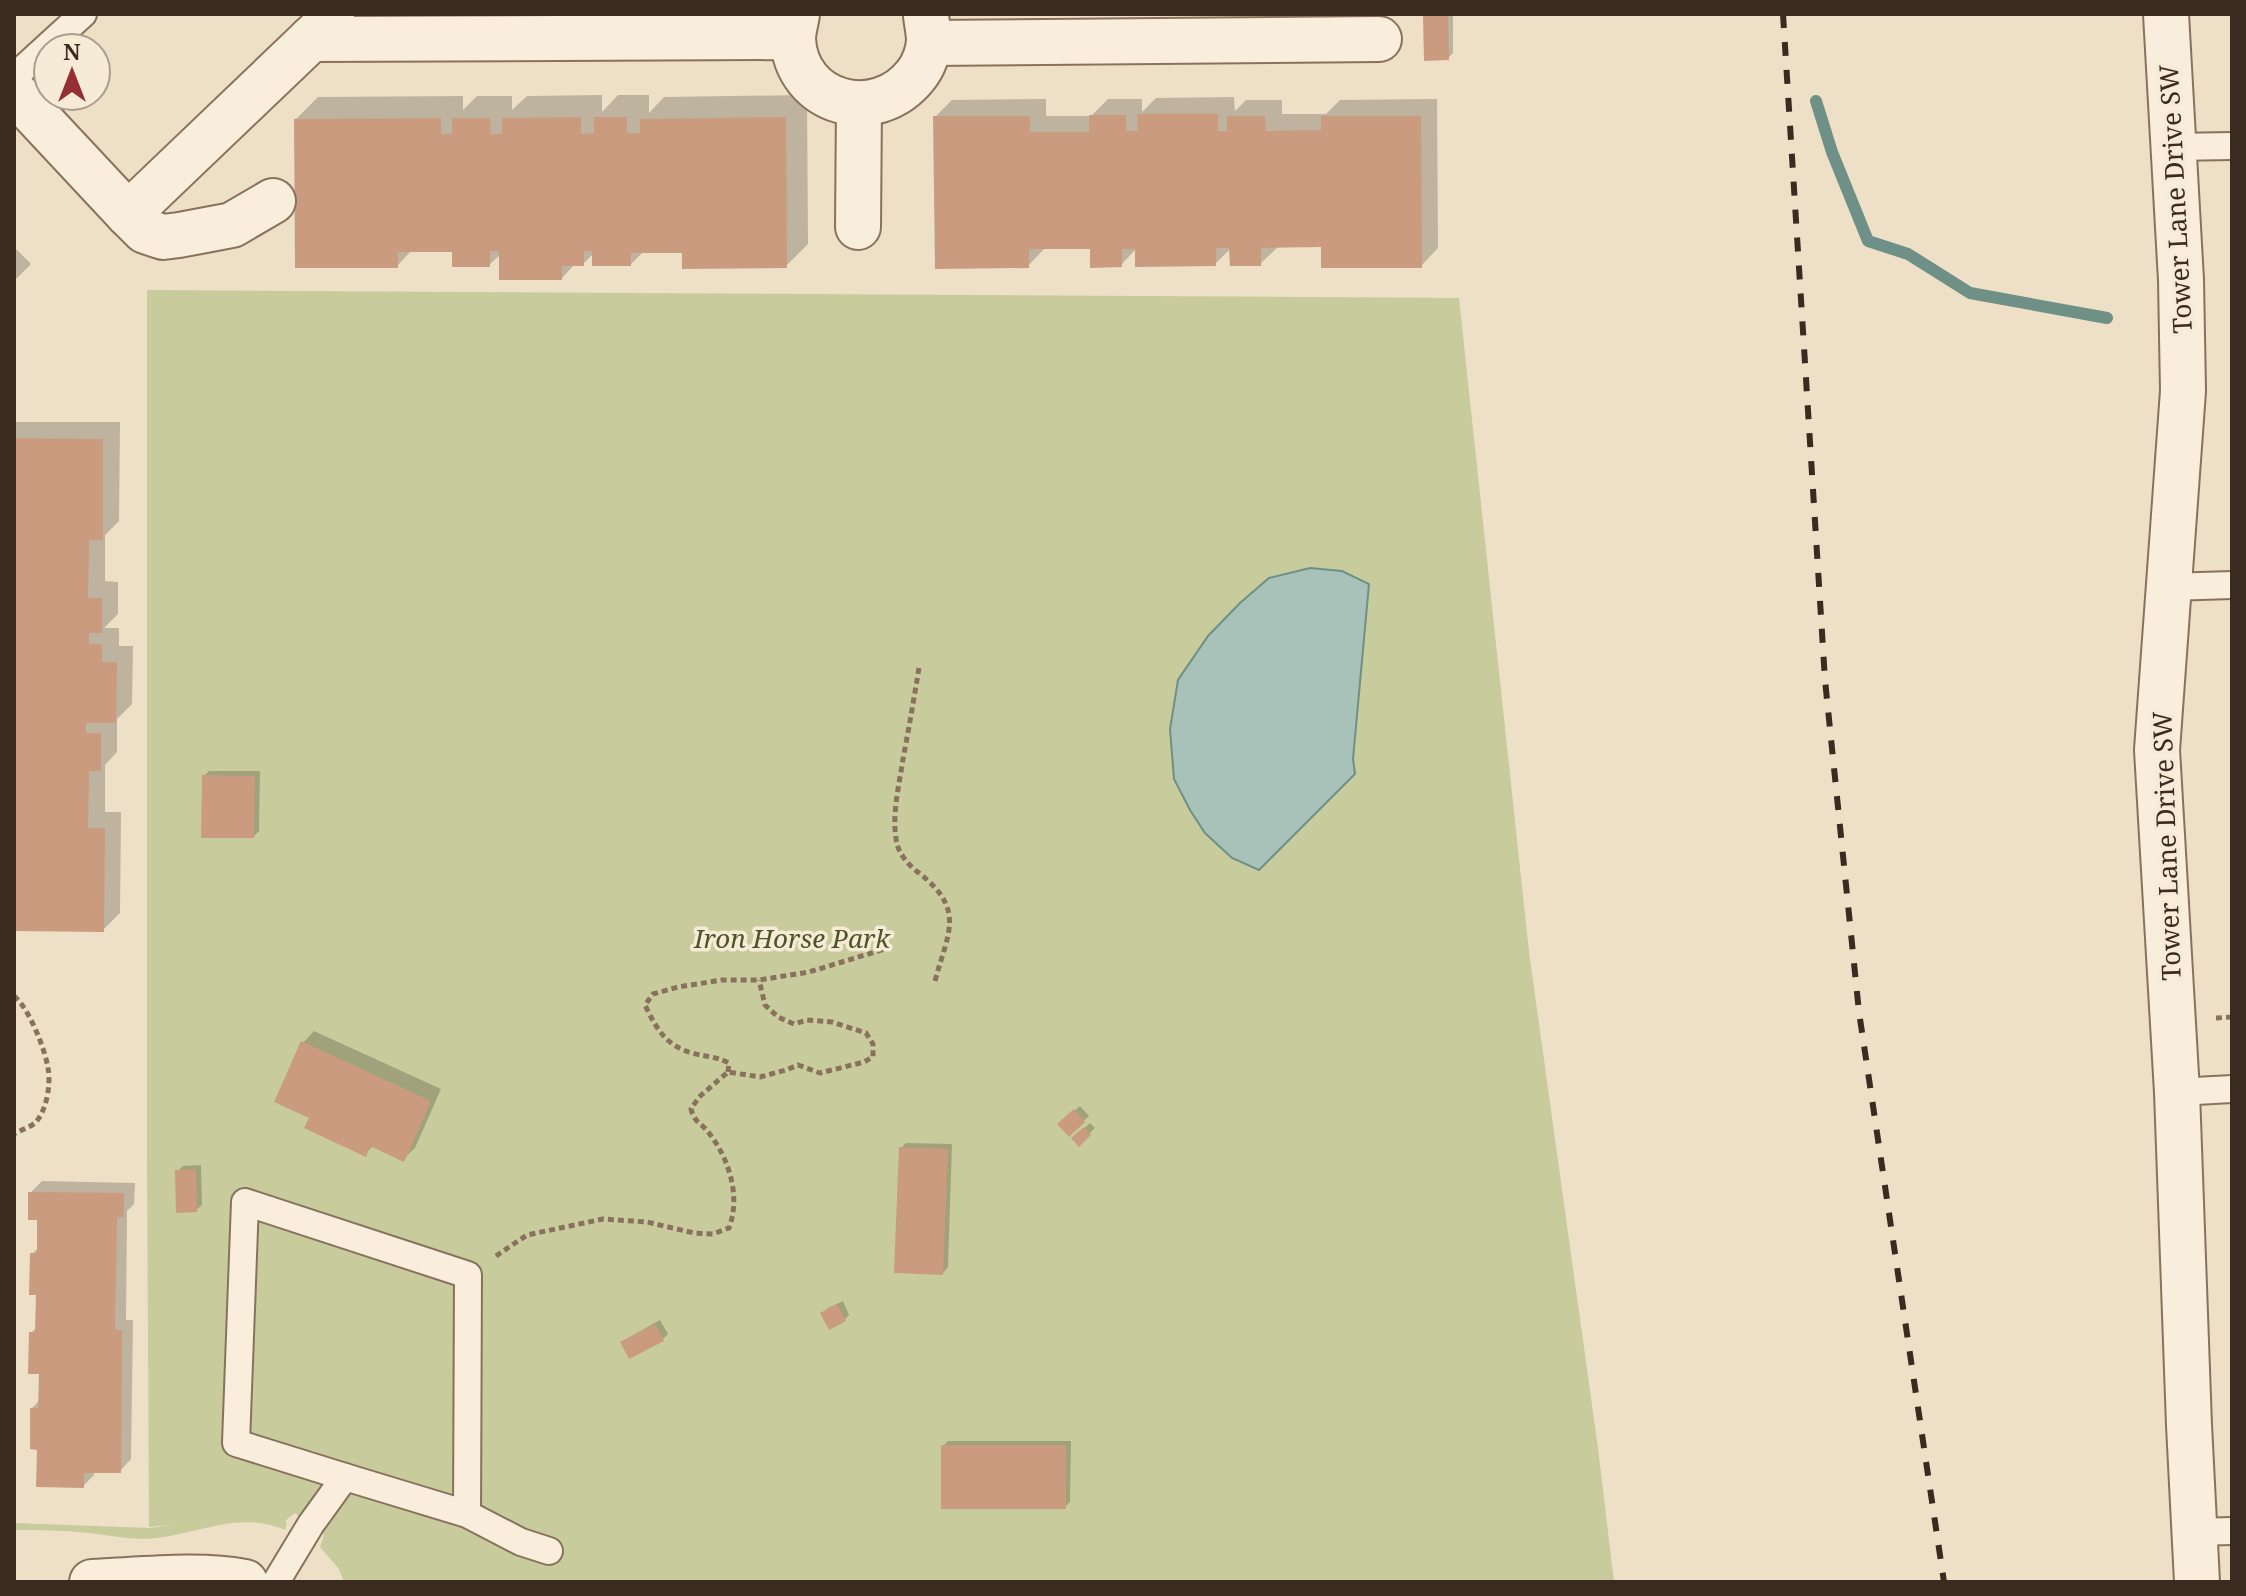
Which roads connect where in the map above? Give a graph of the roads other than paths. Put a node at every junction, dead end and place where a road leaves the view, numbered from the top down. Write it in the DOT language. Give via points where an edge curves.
graph roads {
  1 [pos="83,14"];
  2 [pos="2166,14"];
  3 [pos="795,26"];
  4 [pos="324,27"];
  5 [pos="927,28"];
  6 [pos="1379,39"];
  7 [pos="14,77"];
  8 [pos="14,92"];
  9 [pos="859,104"];
  10 [pos="2232,146"];
  11 [pos="2173,147"];
  12 [pos="273,201"];
  13 [pos="128,214"];
  14 [pos="858,227"];
  15 [pos="2232,585"];
  16 [pos="2168,587"];
  17 [pos="2232,1089"];
  18 [pos="2177,1092"];
  19 [pos="345,1477"];
  20 [pos="467,1514"];
  21 [pos="2213,1531"];
  22 [pos="549,1551"];
  23 [pos="92,1582"];
  24 [pos="245,1582"];
  25 [pos="276,1582"];
  26 [pos="2197,1582"];
  1 -- 7 [label="lane"];
  2 -- 11 [label="street, Tower Lane Drive SW"];
  3 -- 4 [label="street"];
  3 -- 9 [label="street" via="798,63 812,84 834,99"];
  4 -- 13 [label="street"];
  5 -- 6 [label="street"];
  5 -- 9 [label="street" via="922,67 906,87 884,101"];
  8 -- 13 [label="street"];
  9 -- 14 [label="street"];
  10 -- 11 [label="lane"];
  11 -- 16 [label="street, Tower Lane Drive SW" via="2183,391"];
  12 -- 13 [label="street" via="232,225 163,237 145,231"];
  15 -- 16 [label="lane"];
  16 -- 18 [label="street, Tower Lane Drive SW" via="2157,750"];
  17 -- 18 [label="lane"];
  18 -- 21 [label="street, Tower Lane Drive SW"];
  19 -- 20 [label="lane"];
  19 -- 20 [label="lane" via="236,1443 245,1202 468,1275"];
  19 -- 25 [label="lane"];
  20 -- 22 [label="lane"];
  21 -- 26 [label="street, Tower Lane Drive SW"];
  23 -- 24 [label="street"];
}
